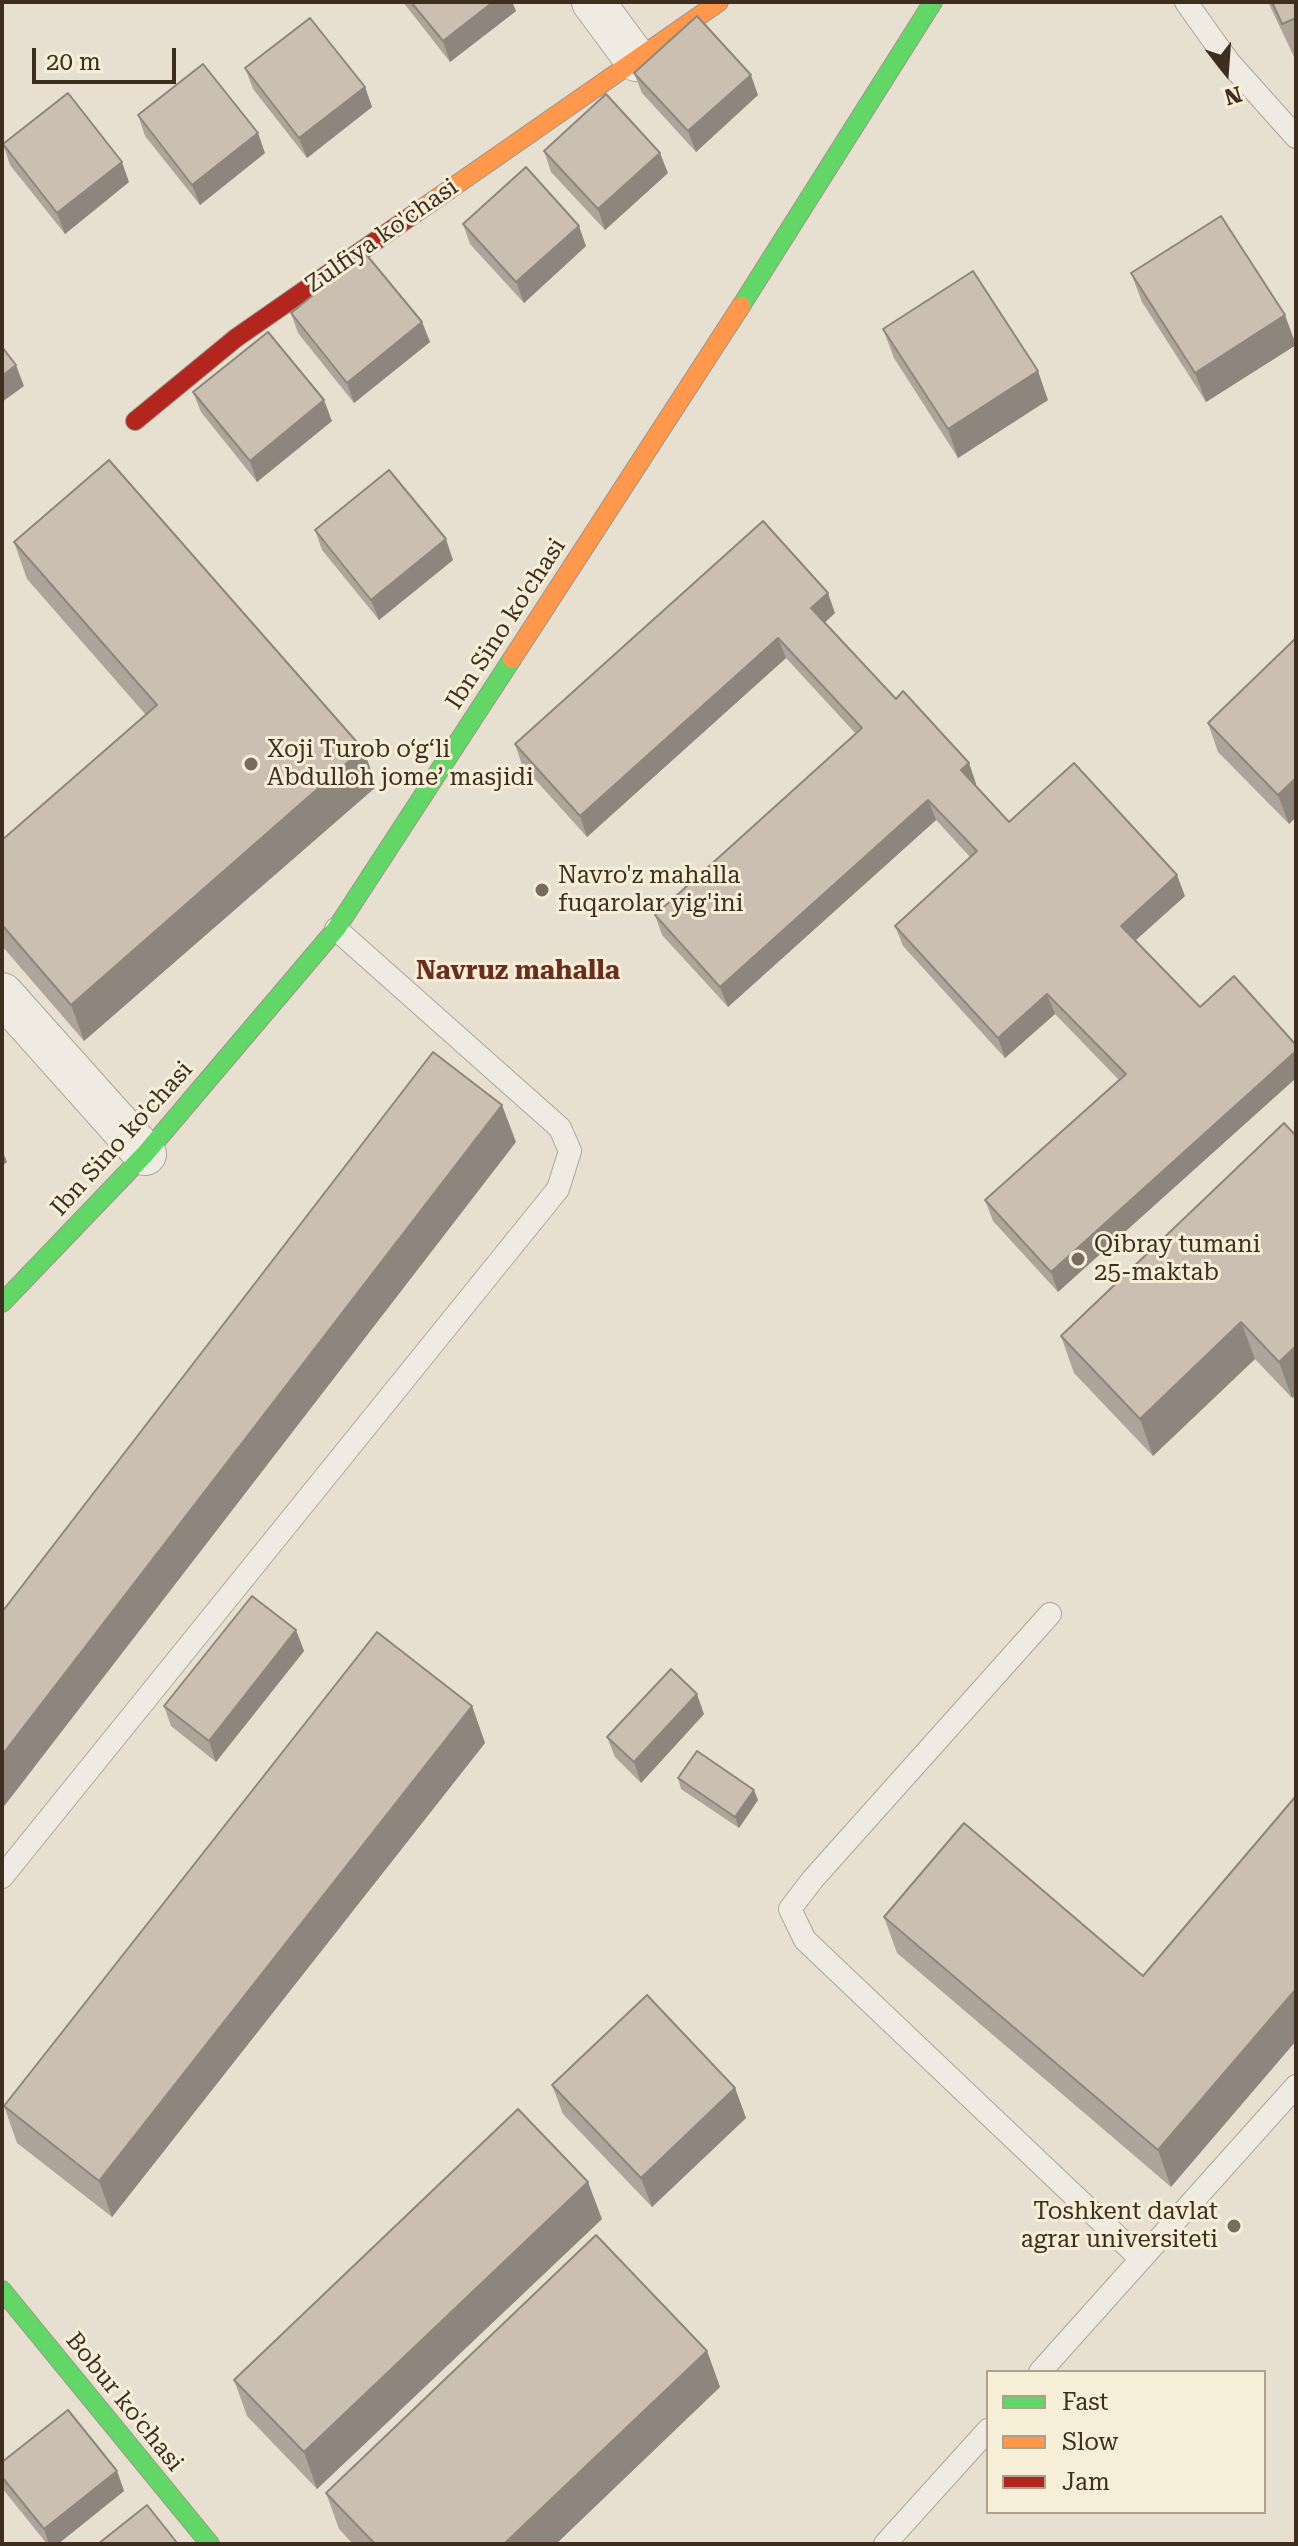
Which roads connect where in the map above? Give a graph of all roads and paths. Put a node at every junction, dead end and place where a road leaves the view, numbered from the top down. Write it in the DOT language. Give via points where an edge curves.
graph roads {
  1 [pos="593,2"];
  2 [pos="719,2"];
  3 [pos="933,2"];
  4 [pos="1186,2"];
  5 [pos="636,60"];
  6 [pos="1296,137"];
  7 [pos="135,421"];
  8 [pos="336,929"];
  9 [pos="2,994"];
  10 [pos="145,1154"];
  11 [pos="2,1303"];
  12 [pos="1050,1614"];
  13 [pos="2,1877"];
  14 [pos="1296,2086"];
  15 [pos="1141,2259"];
  16 [pos="2,2290"];
  17 [pos="1042,2370"];
  18 [pos="986,2432"];
  19 [pos="210,2544"];
  20 [pos="885,2544"];
  1 -- 5 [label="street"];
  2 -- 5 [label="street, Zulfiya ko'chasi"];
  3 -- 8 [label="street, Ibn Sino ko'chasi"];
  4 -- 6 [label="lane" via="1228,61"];
  5 -- 7 [label="street, Zulfiya ko'chasi" via="236,338"];
  8 -- 10 [label="street, Ibn Sino ko'chasi"];
  8 -- 13 [label="lane" via="560,1128 570,1151 558,1189"];
  9 -- 10 [label="street"];
  10 -- 11 [label="street, Ibn Sino ko'chasi"];
  12 -- 15 [label="lane" via="790,1909 805,1940"];
  14 -- 15 [label="lane"];
  15 -- 17 [label="lane"];
  16 -- 19 [label="street, Bobur ko'chasi"];
  18 -- 20 [label="lane"];
}
